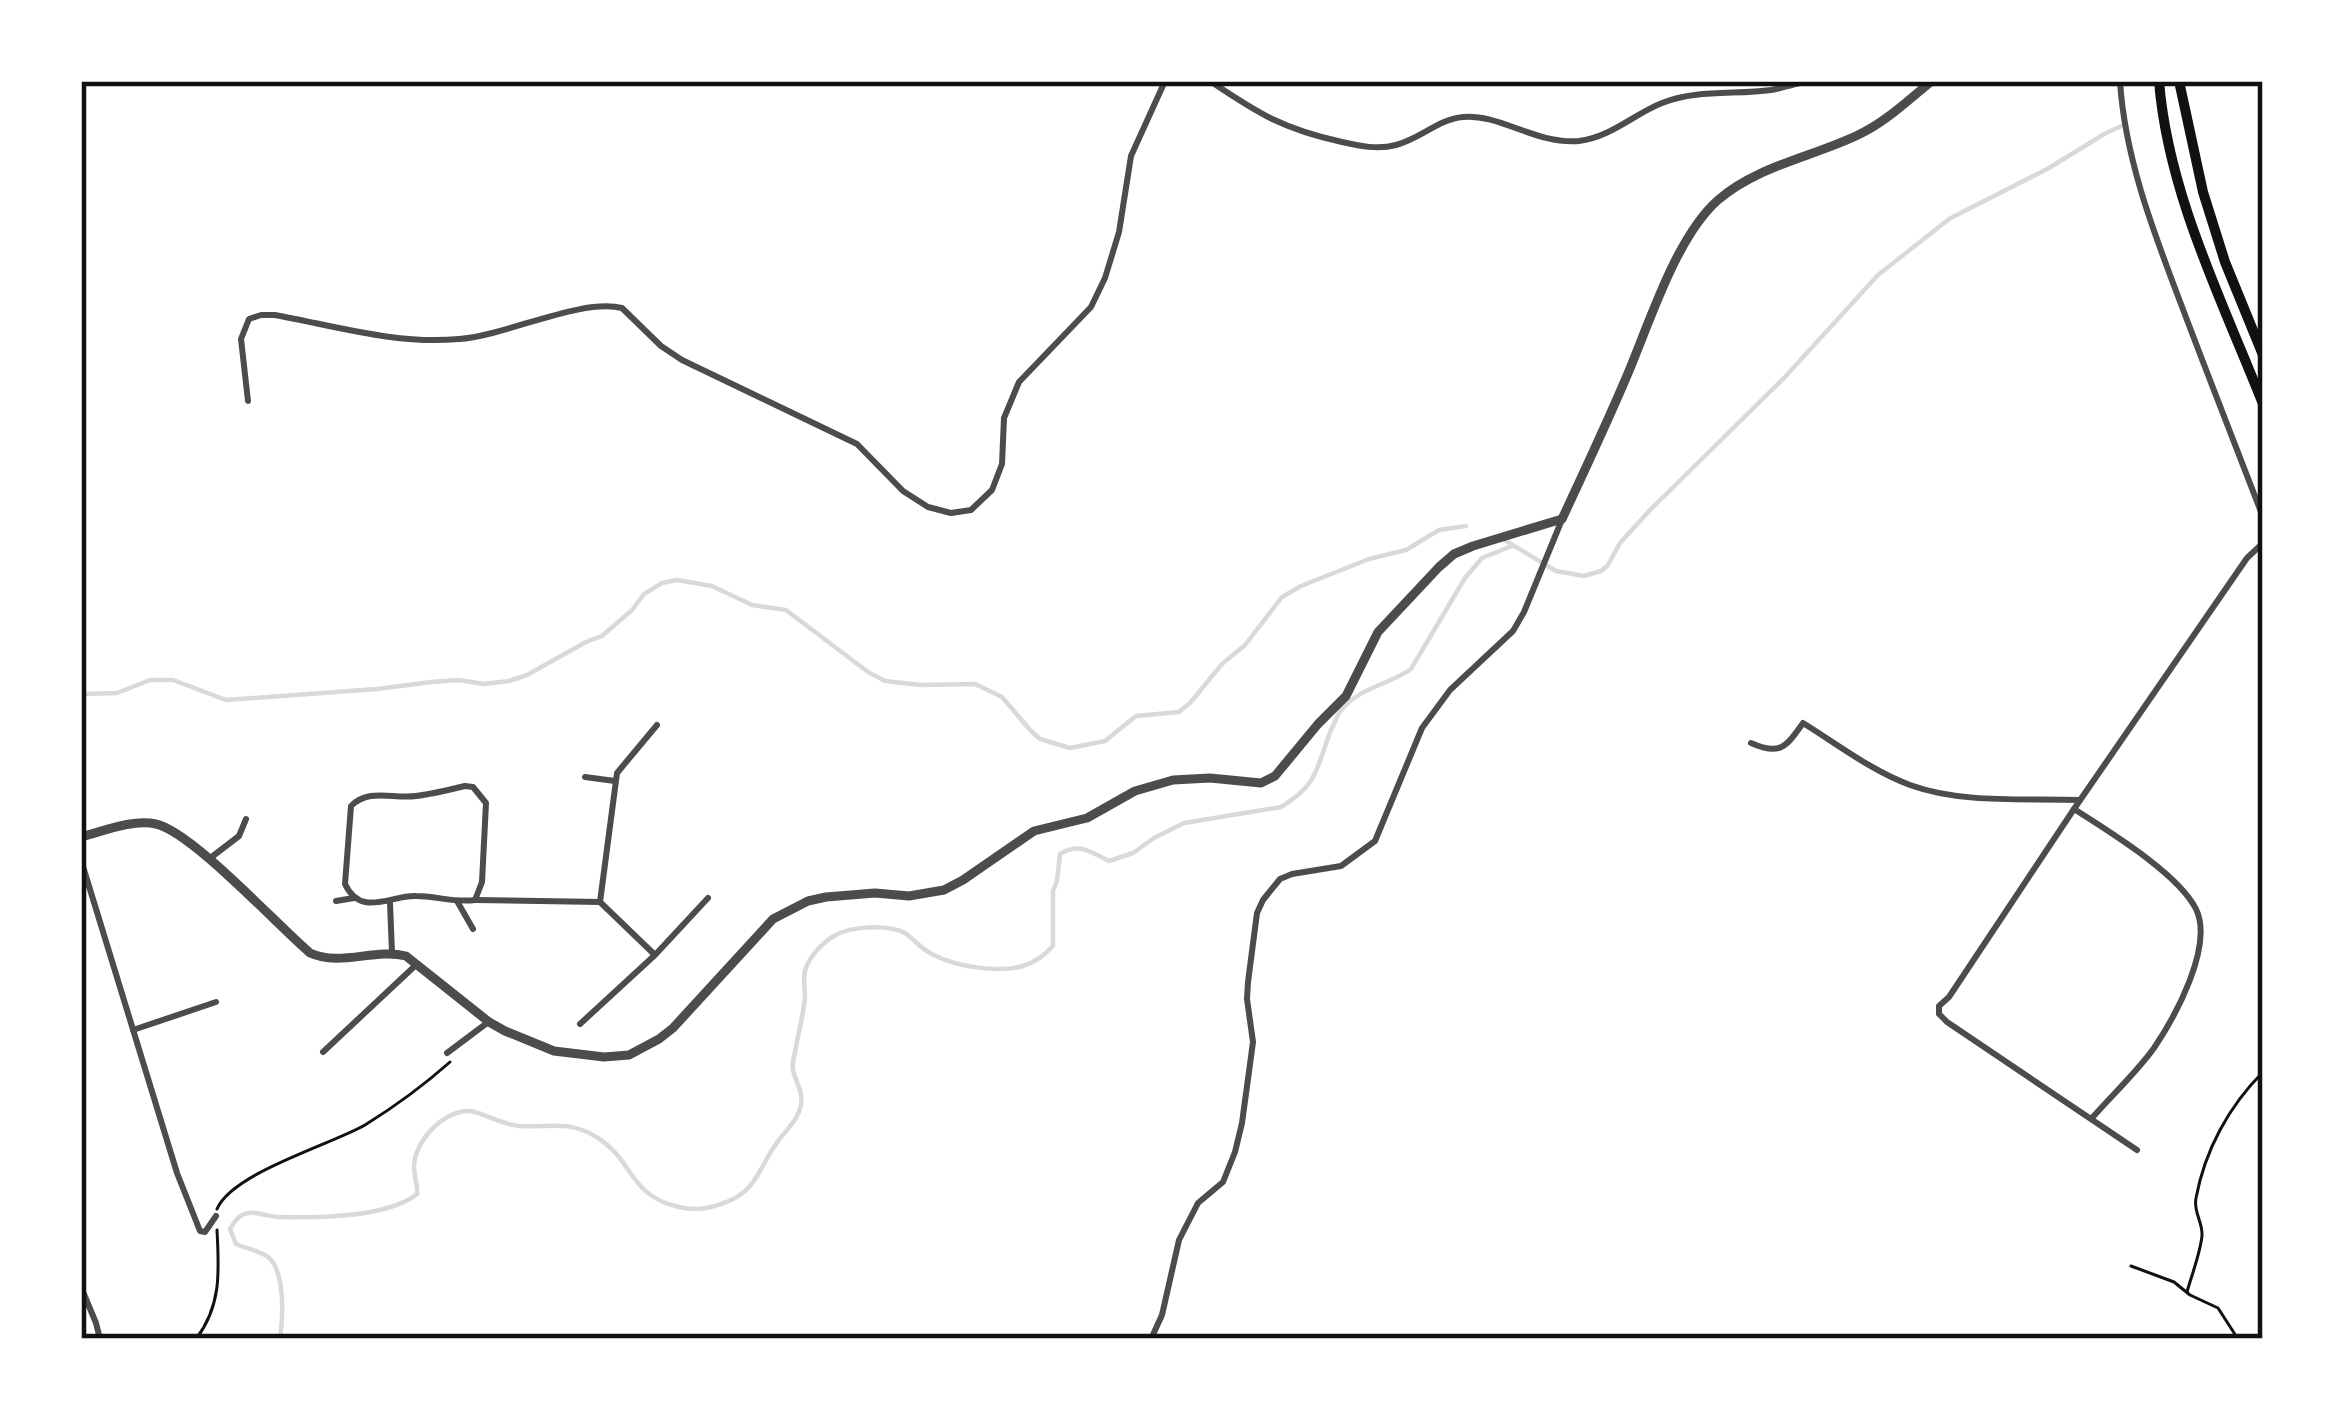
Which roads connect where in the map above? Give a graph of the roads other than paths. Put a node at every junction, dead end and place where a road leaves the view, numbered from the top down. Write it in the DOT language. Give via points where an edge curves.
graph roads {
  1 [pos="1165,81"];
  2 [pos="1210,81"];
  3 [pos="1807,81"];
  4 [pos="1932,81"];
  5 [pos="2120,81"];
  6 [pos="2159,81"];
  7 [pos="2180,81"];
  8 [pos="2263,355"];
  9 [pos="248,400"];
  10 [pos="2263,404"];
  11 [pos="2263,518"];
  12 [pos="1562,519"];
  13 [pos="2263,543"];
  14 [pos="657,725"];
  15 [pos="1751,743"];
  16 [pos="585,777"];
  17 [pos="615,781"];
  18 [pos="2080,800"];
  19 [pos="2074,809"];
  20 [pos="246,819"];
  21 [pos="81,837"];
  22 [pos="81,860"];
  23 [pos="209,860"];
  24 [pos="354,898"];
  25 [pos="709,898"];
  26 [pos="475,900"];
  27 [pos="336,901"];
  28 [pos="457,901"];
  29 [pos="600,902"];
  30 [pos="390,903"];
  31 [pos="473,929"];
  32 [pos="392,953"];
  33 [pos="655,955"];
  34 [pos="418,963"];
  35 [pos="216,1002"];
  36 [pos="489,1022"];
  37 [pos="580,1024"];
  38 [pos="133,1030"];
  39 [pos="323,1052"];
  40 [pos="446,1053"];
  41 [pos="2092,1118"];
  42 [pos="2137,1150"];
  43 [pos="216,1216"];
  44 [pos="81,1287"];
  45 [pos="100,1339"];
  46 [pos="1151,1339"];
  1 -- 9 [label="street" via="1131,156 1105,278 1091,308 1019,382 1004,418 1002,464 992,490 971,510 928,507 856,445 682,360 615,306 473,338 420,341 261,315 249,319 241,339"];
  2 -- 3 [label="street" via="1284,127 1381,148 1467,116 1580,141 1664,102"];
  4 -- 12 [label="street" via="1859,134 1750,178 1702,218"];
  5 -- 11 [label="street" via="2140,189"];
  6 -- 10 [label="highway" via="2194,233"];
  7 -- 8 [label="highway" via="2203,192"];
  12 -- 36 [label="street" via="1473,546 1439,566 1378,632 1346,695 1261,783 1173,780 1087,818 1034,831 944,890 848,894 791,908 673,1028 629,1054 554,1051"];
  12 -- 46 [label="street" via="1513,632 1422,728 1375,841 1341,866 1280,879 1262,900 1248,982 1253,1042 1235,1152 1179,1240"];
  13 -- 18 [label="street"];
  14 -- 17 [label="street"];
  15 -- 18 [label="street" via="1779,749 1803,723 1884,773 1934,792"];
  16 -- 17 [label="street"];
  17 -- 29 [label="street"];
  18 -- 19 [label="street"];
  19 -- 41 [label="street" via="2190,899 2201,932 2187,988 2153,1048"];
  19 -- 41 [label="street" via="1939,1014"];
  20 -- 23 [label="street"];
  21 -- 23 [label="street" via="160,825"];
  22 -- 38 [label="street"];
  23 -- 32 [label="street" via="310,953 326,960"];
  24 -- 26 [label="street" via="345,884 355,801 465,786 486,803"];
  24 -- 27 [label="street"];
  24 -- 30 [label="street"];
  25 -- 33 [label="street"];
  26 -- 28 [label="street"];
  26 -- 29 [label="street"];
  28 -- 30 [label="street" via="412,895"];
  28 -- 31 [label="street"];
  29 -- 33 [label="street"];
  30 -- 32 [label="street"];
  32 -- 34 [label="street"];
  33 -- 37 [label="street"];
  34 -- 36 [label="street"];
  34 -- 39 [label="street"];
  35 -- 38 [label="street"];
  36 -- 40 [label="street"];
  38 -- 43 [label="street" via="200,1231"];
  41 -- 42 [label="street"];
  44 -- 45 [label="street"];
}
